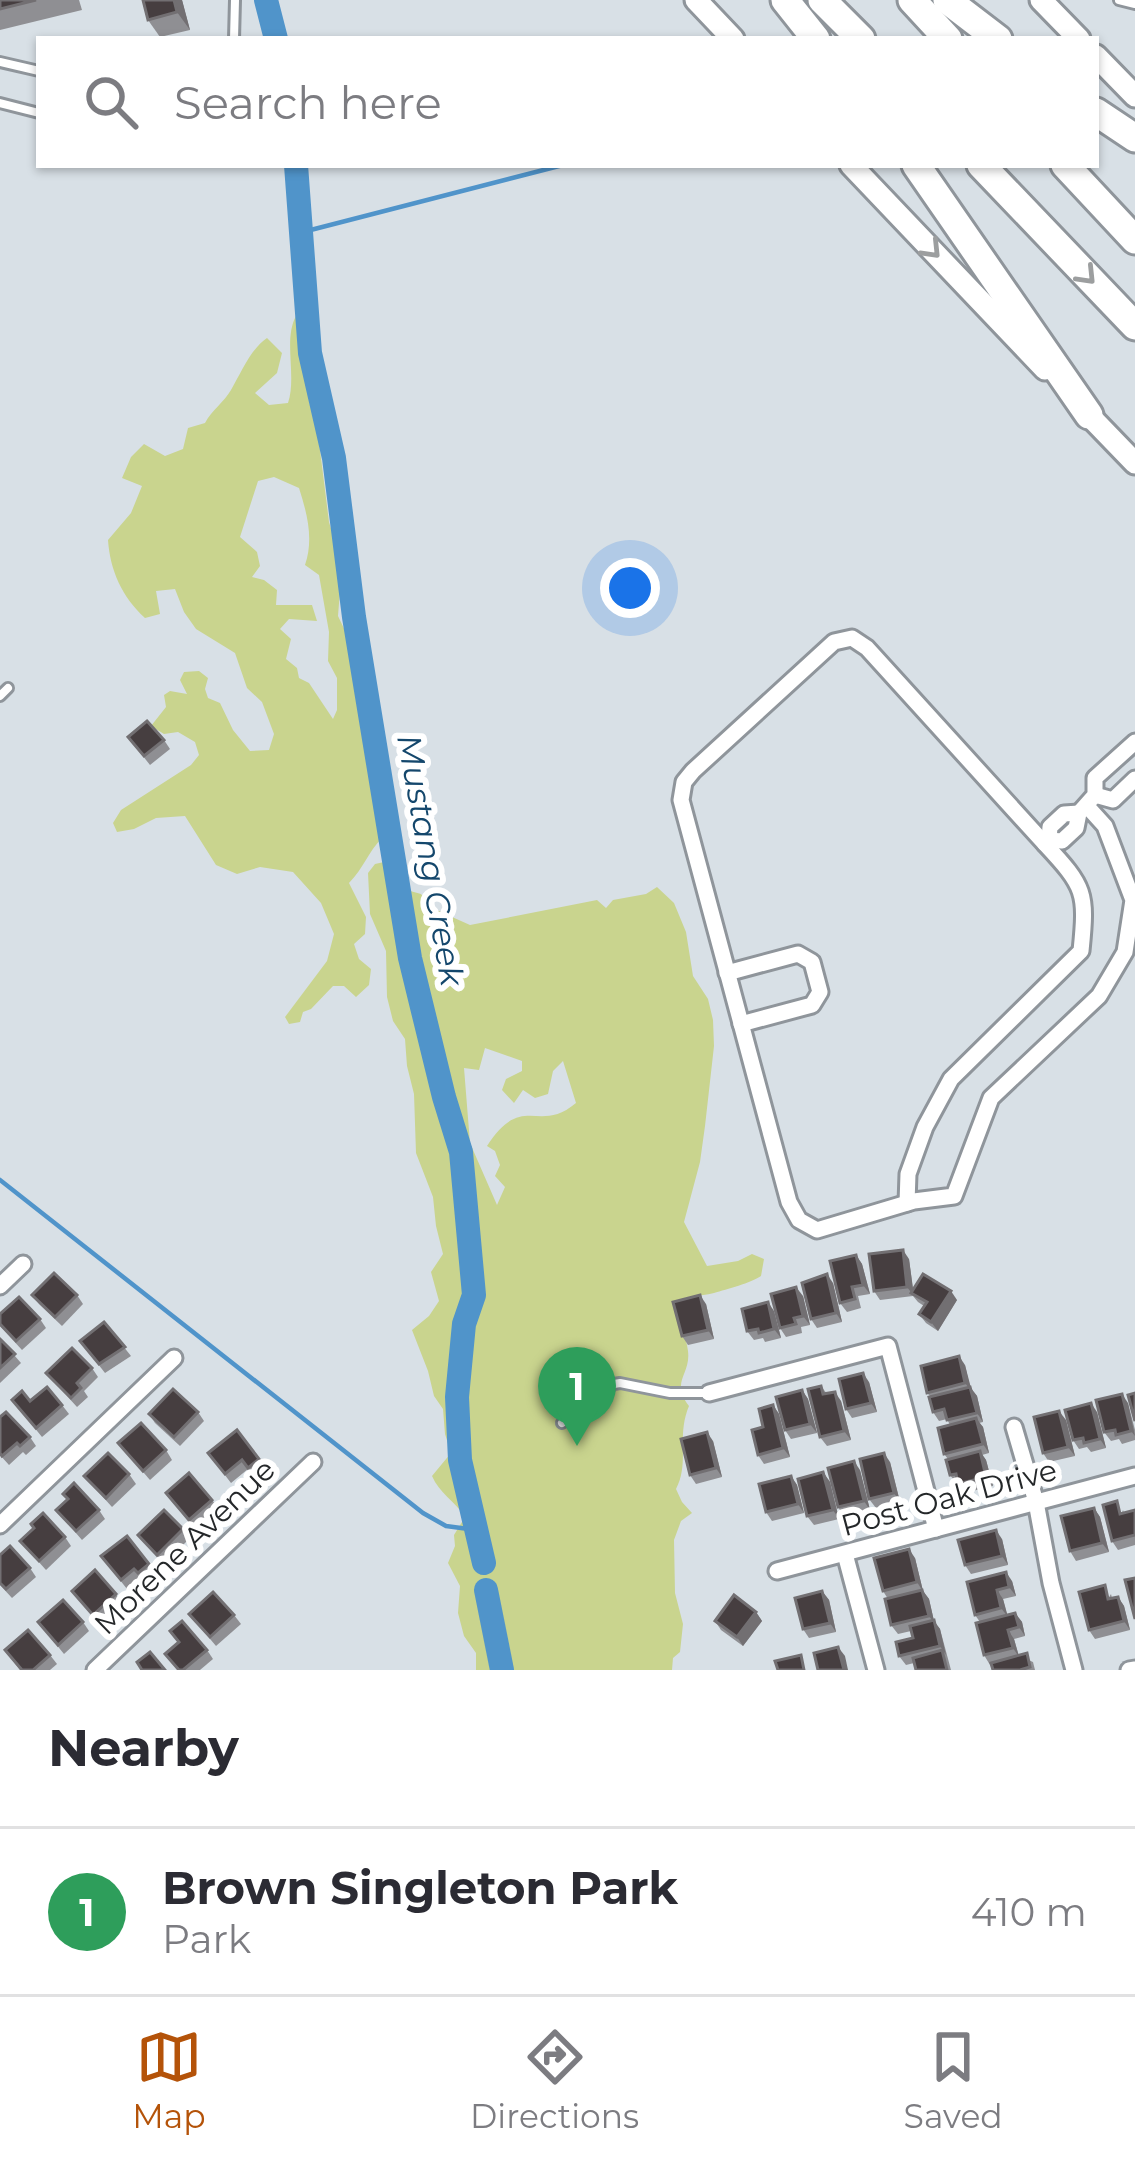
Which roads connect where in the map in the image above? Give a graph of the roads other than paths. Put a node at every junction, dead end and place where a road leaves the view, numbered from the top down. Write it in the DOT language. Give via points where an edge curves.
graph roads {
  1 [pos="235,0"];
  2 [pos="696,0"];
  3 [pos="785,0"];
  4 [pos="823,0"];
  5 [pos="912,0"];
  6 [pos="947,0"];
  7 [pos="1041,0"];
  8 [pos="1119,0"];
  9 [pos="1135,4"];
  10 [pos="234,36"];
  11 [pos="730,36"];
  12 [pos="814,36"];
  13 [pos="857,36"];
  14 [pos="945,36"];
  15 [pos="994,36"];
  16 [pos="1076,36"];
  17 [pos="1099,59"];
  18 [pos="0,62"];
  19 [pos="36,70"];
  20 [pos="1135,96"];
  21 [pos="0,103"];
  22 [pos="36,111"];
  23 [pos="1099,114"];
  24 [pos="1135,138"];
  25 [pos="854,168"];
  26 [pos="918,168"];
  27 [pos="984,168"];
  28 [pos="1068,168"];
  29 [pos="1135,240"];
  30 [pos="1135,326"];
  31 [pos="1089,415"];
  32 [pos="1135,463"];
  33 [pos="1135,742"];
  34 [pos="1135,779"];
  35 [pos="1087,804"];
  36 [pos="1047,842"];
  37 [pos="728,973"];
  38 [pos="741,1024"];
  39 [pos="908,1203"];
  40 [pos="23,1264"];
  41 [pos="0,1286"];
  42 [pos="174,1358"];
  43 [pos="710,1393"];
  44 [pos="562,1424"];
  45 [pos="1014,1426"];
  46 [pos="313,1462"];
  47 [pos="1135,1477"];
  48 [pos="1036,1502"];
  49 [pos="0,1525"];
  50 [pos="936,1529"];
  51 [pos="845,1554"];
  52 [pos="777,1571"];
  53 [pos="95,1670"];
  54 [pos="876,1670"];
  55 [pos="1074,1670"];
  1 -- 10 [label="lane"];
  2 -- 11 [label="main road"];
  3 -- 12 [label="highway"];
  4 -- 13 [label="highway"];
  5 -- 14 [label="highway"];
  6 -- 15 [label="highway"];
  7 -- 16 [label="main road"];
  8 -- 9 [label="lane"];
  17 -- 20 [label="main road"];
  18 -- 19 [label="lane"];
  21 -- 22 [label="lane"];
  23 -- 24 [label="highway"];
  25 -- 31 [label="main road, one-way"];
  26 -- 31 [label="highway"];
  27 -- 30 [label="highway, one-way"];
  28 -- 29 [label="highway"];
  31 -- 32 [label="main road"];
  33 -- 35 [label="street" via="1095,778"];
  34 -- 35 [label="street" via="1113,800"];
  35 -- 36 [label="street" via="1063,841"];
  35 -- 39 [label="street" via="1105,826 1132,900 1125,952 1099,996 991,1098 954,1196"];
  36 -- 37 [label="street" via="867,648 853,638 834,642 684,782 681,800"];
  36 -- 39 [label="street" via="1077,878 1085,912 1081,951 951,1079 908,1174"];
  37 -- 38 [label="street"];
  37 -- 38 [label="street" via="798,954 812,962 820,992 812,1005"];
  38 -- 39 [label="street" via="800,1220 817,1230"];
  40 -- 41 [label="street"];
  42 -- 49 [label="street"];
  43 -- 44 [label="lane" via="614,1384"];
  43 -- 50 [label="street" via="888,1346"];
  45 -- 48 [label="street"];
  46 -- 53 [label="street, Morene Avenue"];
  47 -- 48 [label="street, Post Oak Drive"];
  48 -- 50 [label="street, Post Oak Drive"];
  48 -- 55 [label="street"];
  50 -- 51 [label="street, Post Oak Drive"];
  51 -- 52 [label="street, Post Oak Drive"];
  51 -- 54 [label="street"];
}
